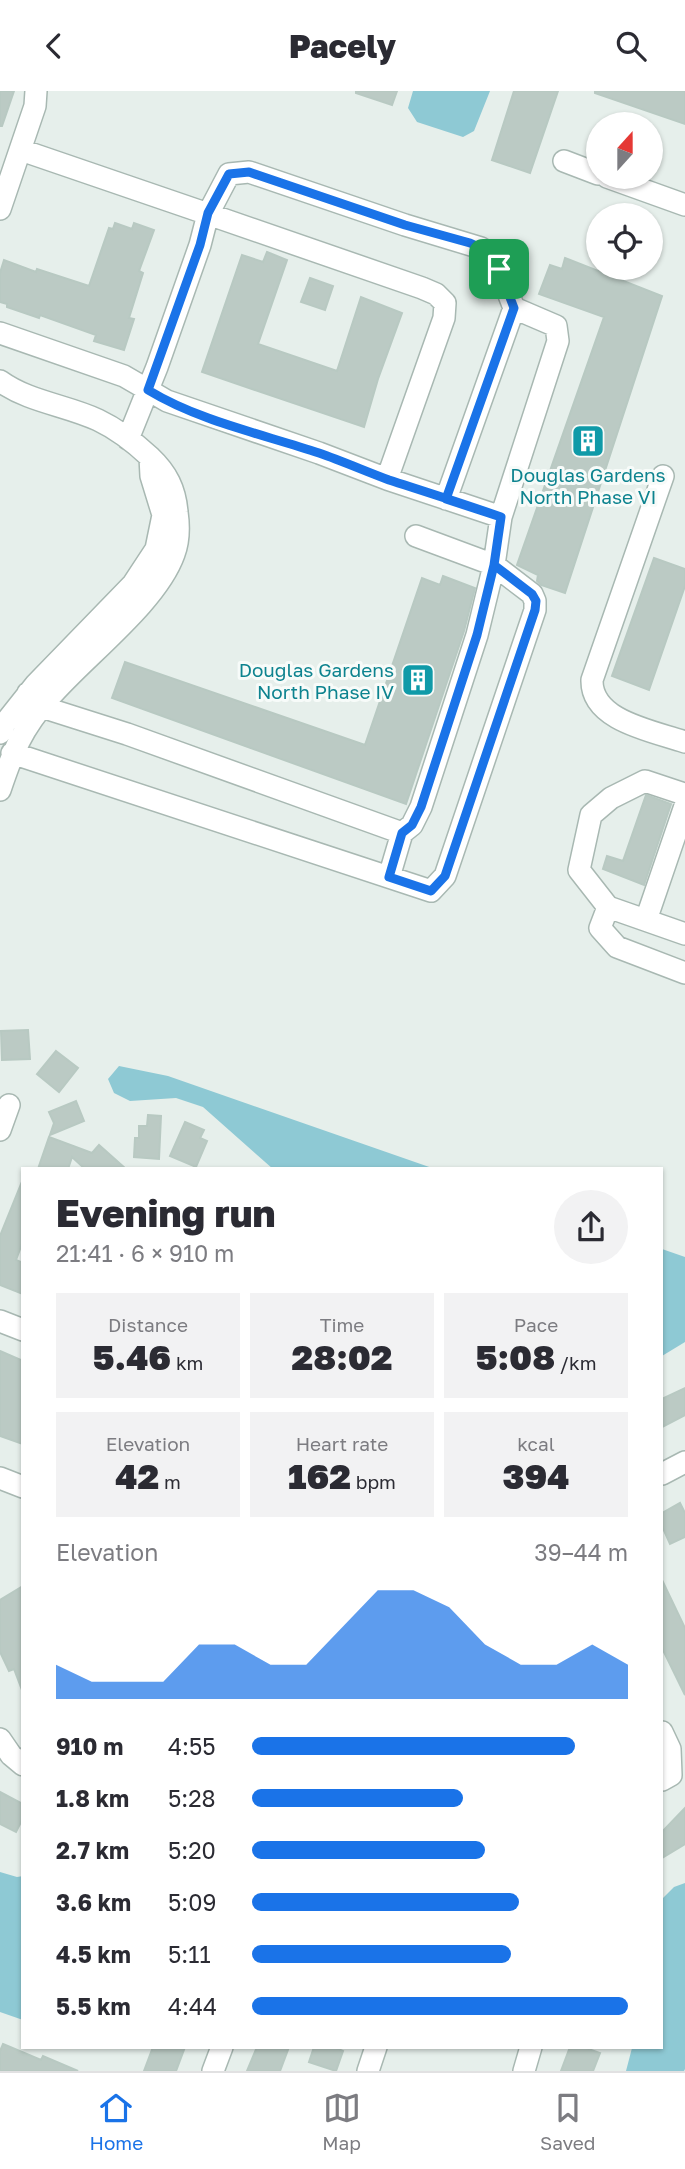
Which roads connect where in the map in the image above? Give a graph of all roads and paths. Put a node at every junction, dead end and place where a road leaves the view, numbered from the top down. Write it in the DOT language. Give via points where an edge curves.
graph roads {
  1 [pos="36,91"];
  2 [pos="13,156"];
  3 [pos="564,161"];
  4 [pos="586,169"];
  5 [pos="640,189"];
  6 [pos="685,205"];
  7 [pos="0,209"];
  8 [pos="208,213"];
  9 [pos="514,308"];
  10 [pos="0,333"];
  11 [pos="0,381"];
  12 [pos="148,390"];
  13 [pos="128,439"];
  14 [pos="663,475"];
  15 [pos="387,479"];
  16 [pos="446,499"];
  17 [pos="501,517"];
  18 [pos="416,536"];
  19 [pos="494,565"];
  20 [pos="35,700"];
  21 [pos="0,733"];
  22 [pos="685,742"];
  23 [pos="12,753"];
  24 [pos="0,790"];
  25 [pos="685,797"];
  26 [pos="685,806"];
  27 [pos="402,833"];
  28 [pos="389,877"];
  29 [pos="608,907"];
  30 [pos="646,920"];
  31 [pos="685,933"];
  32 [pos="685,973"];
  33 [pos="9,1105"];
  34 [pos="0,1130"];
  35 [pos="0,1321"];
  36 [pos="21,1329"];
  37 [pos="685,1462"];
  38 [pos="663,1473"];
  39 [pos="0,1478"];
  40 [pos="21,1486"];
  41 [pos="663,1734"];
  42 [pos="666,1778"];
  43 [pos="221,2049"];
  44 [pos="375,2049"];
  45 [pos="530,2049"];
  46 [pos="213,2071"];
  47 [pos="368,2071"];
  48 [pos="524,2071"];
  1 -- 2 [label="street" via="35,106"];
  2 -- 7 [label="street"];
  2 -- 8 [label="street"];
  3 -- 4 [label="street"];
  5 -- 6 [label="street"];
  8 -- 9 [label="street" via="229,174 249,172 481,248 499,269"];
  8 -- 12 [label="street"];
  8 -- 15 [label="street" via="422,288 445,303 444,318"];
  9 -- 16 [label="street"];
  9 -- 17 [label="street" via="556,326 558,341"];
  10 -- 12 [label="street" via="124,376"];
  11 -- 13 [label="street" via="29,397 98,420"];
  12 -- 13 [label="street"];
  12 -- 15 [label="street" via="167,401"];
  13 -- 20 [label="street" via="150,457 151,476 170,523 133,584"];
  14 -- 22 [label="street" via="592,680 592,693 610,715"];
  15 -- 16 [label="street"];
  16 -- 17 [label="street"];
  17 -- 19 [label="street"];
  18 -- 19 [label="street"];
  19 -- 27 [label="street" via="477,635 421,807"];
  19 -- 28 [label="street" via="532,594 535,610 445,876 431,891"];
  20 -- 21 [label="street"];
  20 -- 23 [label="street"];
  20 -- 27 [label="street"];
  23 -- 24 [label="street"];
  23 -- 28 [label="street"];
  25 -- 29 [label="street" via="645,781 611,798 591,815 579,870"];
  26 -- 30 [label="street"];
  27 -- 28 [label="street"];
  29 -- 30 [label="street"];
  29 -- 32 [label="street" via="600,928 617,947"];
  30 -- 31 [label="street"];
  33 -- 34 [label="street"];
  35 -- 36 [label="street"];
  37 -- 38 [label="street"];
  39 -- 40 [label="street"];
  41 -- 42 [label="street" via="670,1749"];
  43 -- 46 [label="street"];
  44 -- 47 [label="street"];
  45 -- 48 [label="street"];
}
